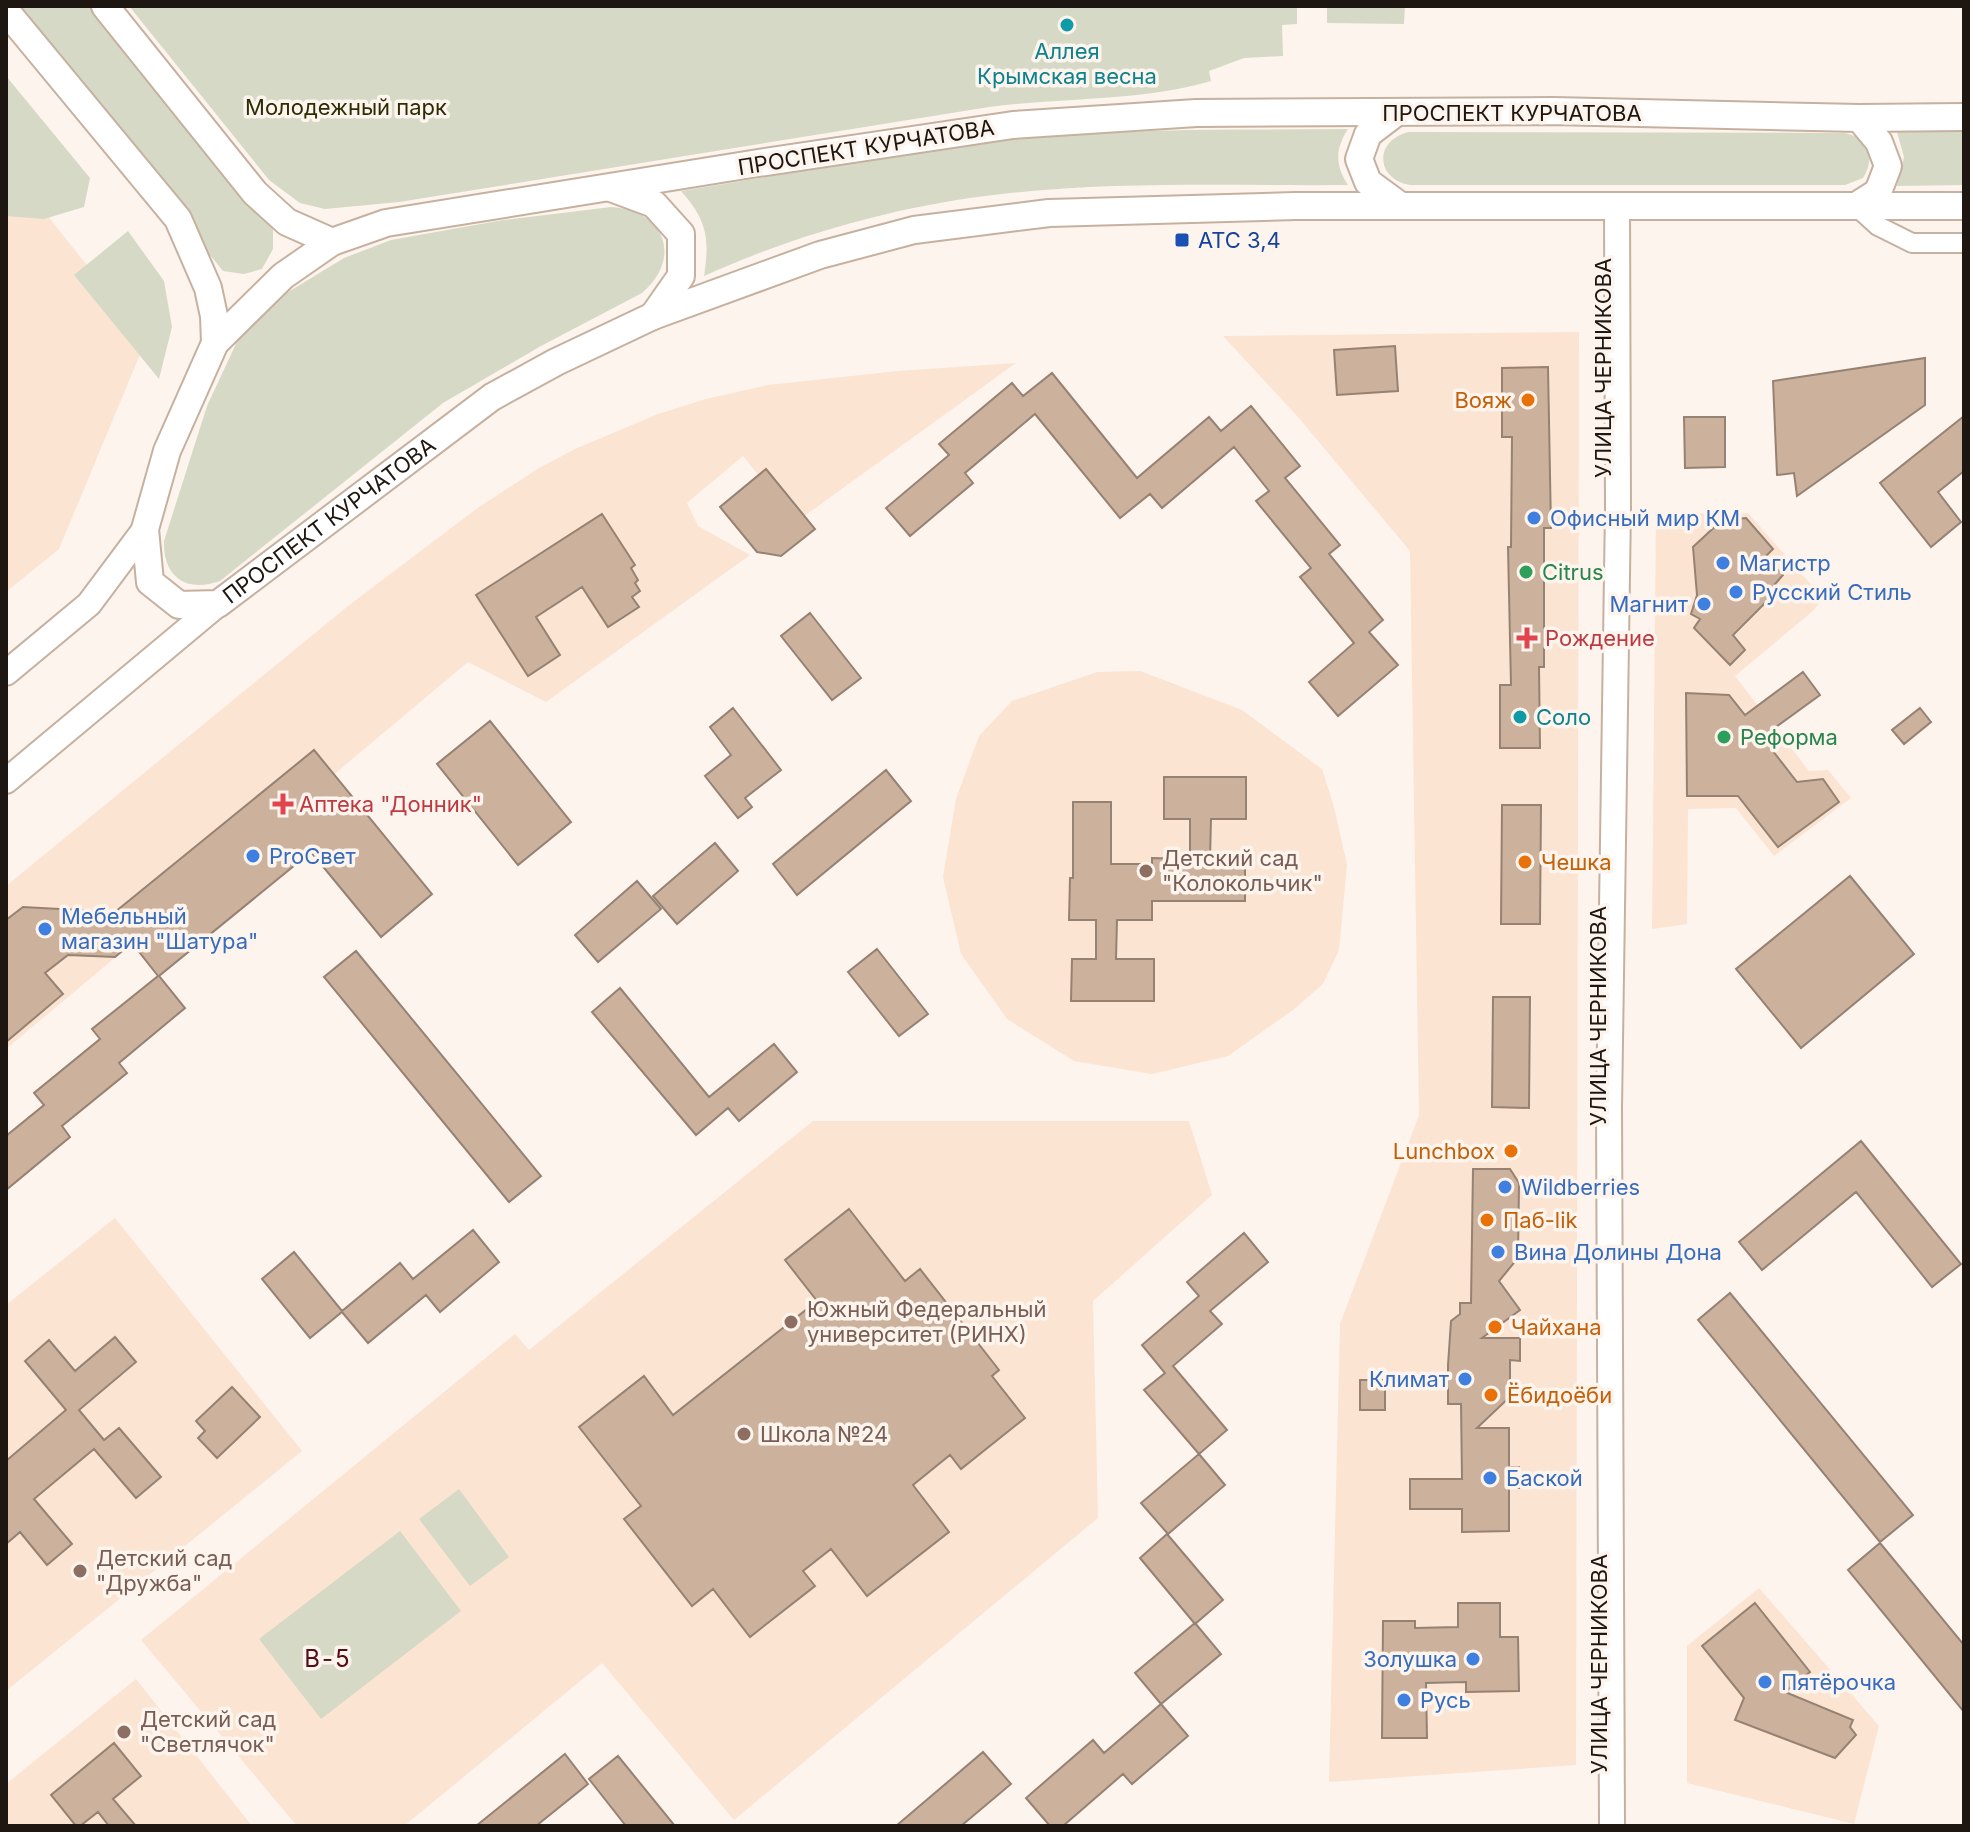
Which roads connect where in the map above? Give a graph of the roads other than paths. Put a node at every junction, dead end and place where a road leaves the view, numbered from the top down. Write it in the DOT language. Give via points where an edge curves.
graph roads {
  1 [pos="105,6"];
  2 [pos="6,11"];
  3 [pos="1397,112"];
  4 [pos="1964,117"];
  5 [pos="1859,118"];
  6 [pos="608,187"];
  7 [pos="1398,204"];
  8 [pos="1856,206"];
  9 [pos="1964,206"];
  10 [pos="1610,207"];
  11 [pos="332,242"];
  12 [pos="1964,243"];
  13 [pos="653,316"];
  14 [pos="215,343"];
  15 [pos="145,529"];
  16 [pos="218,604"];
  17 [pos="6,673"];
  18 [pos="6,781"];
  19 [pos="1599,1826"];
  20 [pos="1612,1826"];
  1 -- 11 [label="main road" via="255,193 287,222"];
  2 -- 14 [label="main road" via="178,219 208,288"];
  3 -- 5 [label="main road, ПРОСПЕКТ КУРЧАТОВА"];
  3 -- 6 [label="main road, ПРОСПЕКТ КУРЧАТОВА" via="1196,113 1013,125"];
  3 -- 7 [label="main road" via="1368,134 1359,159 1368,182"];
  4 -- 5 [label="main road, ПРОСПЕКТ КУРЧАТОВА"];
  5 -- 8 [label="main road" via="1879,142 1888,166 1878,192"];
  6 -- 11 [label="main road, ПРОСПЕКТ КУРЧАТОВА" via="386,223"];
  6 -- 13 [label="main road" via="654,204 681,234 681,276"];
  7 -- 10 [label="main road, ПРОСПЕКТ КУРЧАТОВА"];
  7 -- 13 [label="main road, ПРОСПЕКТ КУРЧАТОВА" via="1049,213 914,230 820,255"];
  8 -- 9 [label="main road, ПРОСПЕКТ КУРЧАТОВА"];
  8 -- 10 [label="main road, ПРОСПЕКТ КУРЧАТОВА"];
  8 -- 12 [label="street" via="1878,226 1912,243"];
  10 -- 19 [label="street, УЛИЦА ЧЕРНИКОВА" via="1597,1109"];
  10 -- 20 [label="street, УЛИЦА ЧЕРНИКОВА" via="1618,508 1611,943"];
  11 -- 14 [label="main road, ПРОСПЕКТ КУРЧАТОВА" via="283,276"];
  13 -- 16 [label="main road, ПРОСПЕКТ КУРЧАТОВА" via="492,397"];
  14 -- 15 [label="main road, ПРОСПЕКТ КУРЧАТОВА" via="167,451"];
  15 -- 16 [label="main road" via="150,582 179,605"];
  15 -- 17 [label="street, ПРОСПЕКТ КУРЧАТОВА" via="89,604"];
  16 -- 18 [label="street, ПРОСПЕКТ КУРЧАТОВА"];
}
